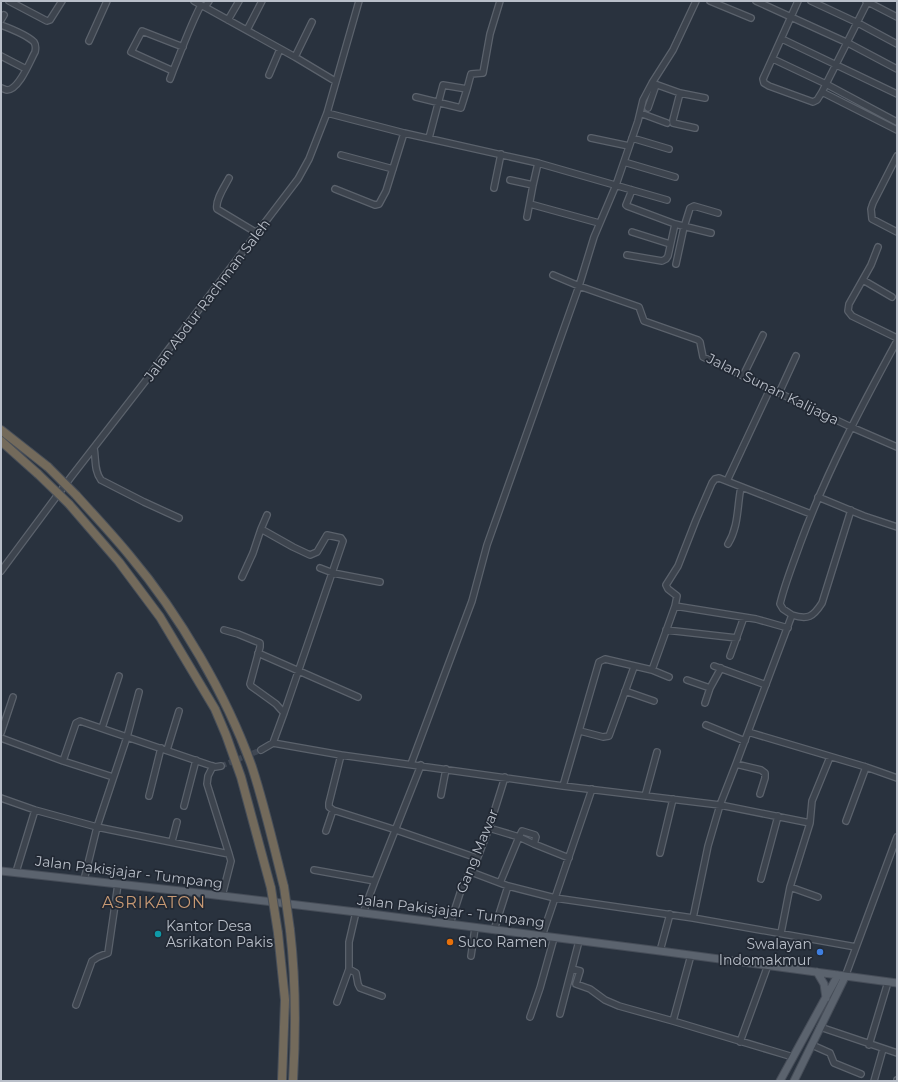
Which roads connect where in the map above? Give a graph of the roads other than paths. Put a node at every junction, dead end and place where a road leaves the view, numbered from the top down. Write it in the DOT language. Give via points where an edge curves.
graph roads {
  1 [pos="9,1"];
  2 [pos="62,1"];
  3 [pos="107,1"];
  4 [pos="194,1"];
  5 [pos="209,1"];
  6 [pos="239,1"];
  7 [pos="262,1"];
  8 [pos="359,1"];
  9 [pos="500,1"];
  10 [pos="696,1"];
  11 [pos="710,1"];
  12 [pos="756,1"];
  13 [pos="798,1"];
  14 [pos="811,1"];
  15 [pos="867,1"];
  16 [pos="203,6"];
  17 [pos="791,16"];
  18 [pos="750,18"];
  19 [pos="897,18"];
  20 [pos="228,20"];
  21 [pos="312,22"];
  22 [pos="858,23"];
  23 [pos="1,25"];
  24 [pos="246,30"];
  25 [pos="782,39"];
  26 [pos="89,41"];
  27 [pos="848,43"];
  28 [pos="897,44"];
  29 [pos="183,47"];
  30 [pos="280,49"];
  31 [pos="1,56"];
  32 [pos="295,57"];
  33 [pos="773,59"];
  34 [pos="835,65"];
  35 [pos="897,68"];
  36 [pos="26,69"];
  37 [pos="173,71"];
  38 [pos="269,75"];
  39 [pos="170,79"];
  40 [pos="335,81"];
  41 [pos="654,84"];
  42 [pos="826,84"];
  43 [pos="1,88"];
  44 [pos="467,89"];
  45 [pos="822,92"];
  46 [pos="680,93"];
  47 [pos="897,94"];
  48 [pos="416,97"];
  49 [pos="705,98"];
  50 [pos="438,102"];
  51 [pos="648,108"];
  52 [pos="327,113"];
  53 [pos="640,113"];
  54 [pos="897,122"];
  55 [pos="667,123"];
  56 [pos="695,128"];
  57 [pos="897,130"];
  58 [pos="404,133"];
  59 [pos="429,138"];
  60 [pos="591,138"];
  61 [pos="632,138"];
  62 [pos="629,146"];
  63 [pos="669,149"];
  64 [pos="501,154"];
  65 [pos="341,155"];
  66 [pos="897,156"];
  67 [pos="624,162"];
  68 [pos="538,163"];
  69 [pos="393,170"];
  70 [pos="676,177"];
  71 [pos="229,178"];
  72 [pos="510,180"];
  73 [pos="533,185"];
  74 [pos="616,185"];
  75 [pos="494,188"];
  76 [pos="335,189"];
  77 [pos="632,190"];
  78 [pos="667,200"];
  79 [pos="530,204"];
  80 [pos="718,213"];
  81 [pos="527,217"];
  82 [pos="599,223"];
  83 [pos="675,224"];
  84 [pos="684,227"];
  85 [pos="632,232"];
  86 [pos="897,232"];
  87 [pos="257,233"];
  88 [pos="712,233"];
  89 [pos="670,244"];
  90 [pos="878,247"];
  91 [pos="628,255"];
  92 [pos="676,264"];
  93 [pos="553,275"];
  94 [pos="863,280"];
  95 [pos="579,286"];
  96 [pos="892,297"];
  97 [pos="763,335"];
  98 [pos="897,338"];
  99 [pos="897,341"];
  100 [pos="796,356"];
  101 [pos="743,376"];
  102 [pos="770,389"];
  103 [pos="779,393"];
  104 [pos="852,427"];
  105 [pos="1,430"];
  106 [pos="1,441"];
  107 [pos="897,447"];
  108 [pos="94,448"];
  109 [pos="727,481"];
  110 [pos="741,487"];
  111 [pos="818,497"];
  112 [pos="851,510"];
  113 [pos="811,514"];
  114 [pos="267,515"];
  115 [pos="179,518"];
  116 [pos="897,527"];
  117 [pos="261,529"];
  118 [pos="728,544"];
  119 [pos="320,568"];
  120 [pos="1,572"];
  121 [pos="333,573"];
  122 [pos="242,577"];
  123 [pos="380,582"];
  124 [pos="675,606"];
  125 [pos="792,615"];
  126 [pos="744,617"];
  127 [pos="788,628"];
  128 [pos="224,630"];
  129 [pos="666,630"];
  130 [pos="737,638"];
  131 [pos="258,653"];
  132 [pos="730,656"];
  133 [pos="714,666"];
  134 [pos="634,667"];
  135 [pos="721,668"];
  136 [pos="652,670"];
  137 [pos="298,671"];
  138 [pos="119,676"];
  139 [pos="669,677"];
  140 [pos="687,680"];
  141 [pos="766,685"];
  142 [pos="710,688"];
  143 [pos="625,691"];
  144 [pos="140,692"];
  145 [pos="13,697"];
  146 [pos="358,697"];
  147 [pos="654,701"];
  148 [pos="705,703"];
  149 [pos="179,711"];
  150 [pos="284,713"];
  151 [pos="706,725"];
  152 [pos="102,728"];
  153 [pos="580,731"];
  154 [pos="748,732"];
  155 [pos="1,733"];
  156 [pos="127,737"];
  157 [pos="1,738"];
  158 [pos="745,741"];
  159 [pos="273,744"];
  160 [pos="161,748"];
  161 [pos="167,750"];
  162 [pos="261,750"];
  163 [pos="657,752"];
  164 [pos="341,755"];
  165 [pos="830,757"];
  166 [pos="196,760"];
  167 [pos="63,761"];
  168 [pos="411,764"];
  169 [pos="736,764"];
  170 [pos="421,765"];
  171 [pos="213,766"];
  172 [pos="221,766"];
  173 [pos="866,767"];
  174 [pos="446,769"];
  175 [pos="113,777"];
  176 [pos="505,777"];
  177 [pos="897,778"];
  178 [pos="563,786"];
  179 [pos="592,789"];
  180 [pos="760,794"];
  181 [pos="440,795"];
  182 [pos="149,796"];
  183 [pos="645,796"];
  184 [pos="1,798"];
  185 [pos="673,799"];
  186 [pos="720,805"];
  187 [pos="184,806"];
  188 [pos="35,810"];
  189 [pos="333,810"];
  190 [pos="778,816"];
  191 [pos="846,821"];
  192 [pos="177,822"];
  193 [pos="810,823"];
  194 [pos="97,827"];
  195 [pos="489,828"];
  196 [pos="396,830"];
  197 [pos="326,831"];
  198 [pos="897,837"];
  199 [pos="519,838"];
  200 [pos="172,841"];
  201 [pos="534,844"];
  202 [pos="660,853"];
  203 [pos="229,854"];
  204 [pos="477,858"];
  205 [pos="569,858"];
  206 [pos="314,870"];
  207 [pos="1,871"];
  208 [pos="16,872"];
  209 [pos="470,872"];
  210 [pos="762,879"];
  211 [pos="84,880"];
  212 [pos="374,881"];
  213 [pos="500,883"];
  214 [pos="118,884"];
  215 [pos="508,886"];
  216 [pos="790,887"];
  217 [pos="222,896"];
  218 [pos="818,897"];
  219 [pos="555,898"];
  220 [pos="359,913"];
  221 [pos="670,914"];
  222 [pos="693,918"];
  223 [pos="450,924"];
  224 [pos="475,928"];
  225 [pos="494,930"];
  226 [pos="781,933"];
  227 [pos="542,936"];
  228 [pos="554,938"];
  229 [pos="579,941"];
  230 [pos="856,947"];
  231 [pos="660,951"];
  232 [pos="691,955"];
  233 [pos="471,956"];
  234 [pos="768,965"];
  235 [pos="349,969"];
  236 [pos="572,969"];
  237 [pos="817,972"];
  238 [pos="838,975"];
  239 [pos="845,977"];
  240 [pos="888,982"];
  241 [pos="897,983"];
  242 [pos="382,996"];
  243 [pos="826,998"];
  244 [pos="337,1002"];
  245 [pos="76,1005"];
  246 [pos="560,1014"];
  247 [pos="530,1017"];
  248 [pos="673,1021"];
  249 [pos="820,1027"];
  250 [pos="740,1042"];
  251 [pos="812,1044"];
  252 [pos="869,1045"];
  253 [pos="883,1049"];
  254 [pos="897,1053"];
  255 [pos="793,1057"];
  256 [pos="861,1074"];
  257 [pos="282,1081"];
  258 [pos="293,1081"];
  259 [pos="780,1081"];
  260 [pos="794,1081"];
  261 [pos="874,1081"];
  1 -- 2 [label="street" via="47,21"];
  3 -- 26 [label="street"];
  4 -- 16 [label="street"];
  5 -- 16 [label="street"];
  6 -- 20 [label="street"];
  7 -- 24 [label="street"];
  8 -- 40 [label="street, Jalan Abdur Rachman Saleh"];
  9 -- 44 [label="street" via="490,34 483,73 470,74"];
  10 -- 41 [label="street"];
  11 -- 18 [label="street"];
  12 -- 17 [label="street"];
  13 -- 17 [label="street"];
  14 -- 22 [label="street"];
  15 -- 19 [label="street"];
  15 -- 22 [label="street"];
  16 -- 20 [label="street"];
  16 -- 29 [label="street" via="193,21"];
  17 -- 25 [label="street"];
  17 -- 27 [label="street"];
  20 -- 24 [label="street"];
  21 -- 32 [label="street"];
  22 -- 27 [label="street"];
  22 -- 28 [label="street"];
  23 -- 36 [label="street" via="35,44 35,52"];
  24 -- 30 [label="street"];
  25 -- 33 [label="street"];
  25 -- 34 [label="street"];
  27 -- 34 [label="street"];
  27 -- 35 [label="street"];
  29 -- 37 [label="street"];
  29 -- 37 [label="street" via="142,31 132,51 132,54"];
  30 -- 32 [label="street"];
  30 -- 38 [label="street"];
  31 -- 36 [label="street"];
  32 -- 40 [label="street"];
  33 -- 42 [label="street"];
  33 -- 45 [label="street" via="763,79 769,86 810,102 815,102"];
  34 -- 42 [label="street"];
  34 -- 47 [label="street"];
  36 -- 43 [label="street" via="12,88"];
  37 -- 39 [label="street"];
  40 -- 52 [label="street, Jalan Abdur Rachman Saleh"];
  41 -- 46 [label="street"];
  41 -- 51 [label="street"];
  41 -- 53 [label="street" via="644,100"];
  42 -- 45 [label="street"];
  42 -- 54 [label="street"];
  44 -- 50 [label="street" via="443,85"];
  44 -- 50 [label="street" via="461,108"];
  45 -- 57 [label="street"];
  46 -- 49 [label="street"];
  46 -- 56 [label="street" via="673,123"];
  48 -- 50 [label="street"];
  50 -- 59 [label="street"];
  52 -- 58 [label="street"];
  52 -- 87 [label="street, Jalan Abdur Rachman Saleh" via="298,179"];
  53 -- 55 [label="street"];
  53 -- 61 [label="street"];
  58 -- 59 [label="street"];
  58 -- 69 [label="street"];
  59 -- 64 [label="street"];
  60 -- 62 [label="street"];
  61 -- 62 [label="street"];
  61 -- 63 [label="street"];
  62 -- 67 [label="street"];
  64 -- 68 [label="street"];
  64 -- 75 [label="street"];
  65 -- 69 [label="street"];
  66 -- 86 [label="street" via="871,208 872,219"];
  67 -- 70 [label="street"];
  67 -- 74 [label="street"];
  68 -- 73 [label="street"];
  68 -- 74 [label="street"];
  69 -- 76 [label="street" via="379,204 375,205"];
  71 -- 87 [label="street" via="216,206 217,209"];
  72 -- 73 [label="street"];
  73 -- 79 [label="street"];
  74 -- 77 [label="street"];
  74 -- 82 [label="street"];
  77 -- 78 [label="street"];
  77 -- 83 [label="street" via="627,206"];
  79 -- 81 [label="street"];
  79 -- 82 [label="street"];
  80 -- 84 [label="street" via="691,207"];
  82 -- 95 [label="street"];
  83 -- 84 [label="street"];
  83 -- 89 [label="street"];
  84 -- 88 [label="street"];
  84 -- 92 [label="street"];
  85 -- 89 [label="street"];
  87 -- 108 [label="street, Jalan Abdur Rachman Saleh"];
  89 -- 91 [label="street" via="668,256 662,261"];
  90 -- 94 [label="street"];
  93 -- 95 [label="street"];
  94 -- 96 [label="street"];
  94 -- 98 [label="street" via="847,308 849,314"];
  95 -- 101 [label="street, Jalan Sunan Kalijaga" via="638,307 644,321 698,340 704,357"];
  95 -- 168 [label="street" via="487,545 472,601"];
  97 -- 101 [label="street"];
  99 -- 104 [label="street"];
  100 -- 103 [label="street"];
  101 -- 102 [label="street, Jalan Sunan Kalijaga"];
  102 -- 103 [label="street, Jalan Sunan Kalijaga"];
  102 -- 109 [label="street"];
  103 -- 104 [label="street, Jalan Sunan Kalijaga"];
  104 -- 107 [label="street, Jalan Sunan Kalijaga"];
  104 -- 111 [label="street"];
  105 -- 258 [label="highway, bridge" via="48,467 131,556 172,612 205,666 230,715 252,767 284,887 290,930 295,1010"];
  106 -- 257 [label="highway, bridge" via="69,504 119,562 160,617 214,709 226,735 241,777 271,888 285,1000"];
  108 -- 115 [label="street" via="96,469 101,480"];
  108 -- 120 [label="street, Jalan Abdur Rachman Saleh"];
  109 -- 110 [label="street"];
  109 -- 124 [label="street" via="717,477 712,483 678,566 666,585 677,596"];
  110 -- 113 [label="street"];
  110 -- 118 [label="street" via="734,533"];
  111 -- 112 [label="street"];
  111 -- 113 [label="street"];
  112 -- 116 [label="street"];
  112 -- 125 [label="street" via="822,603 816,613 808,617"];
  113 -- 125 [label="street" via="780,604"];
  114 -- 117 [label="street"];
  117 -- 121 [label="street" via="310,555 317,552 327,535 341,538 343,544"];
  117 -- 122 [label="street"];
  119 -- 121 [label="street"];
  121 -- 123 [label="street"];
  121 -- 137 [label="street"];
  124 -- 126 [label="street"];
  124 -- 129 [label="street"];
  125 -- 127 [label="street"];
  126 -- 127 [label="street"];
  126 -- 130 [label="street"];
  127 -- 141 [label="street"];
  128 -- 131 [label="street" via="256,640 260,643"];
  129 -- 130 [label="street"];
  129 -- 136 [label="street"];
  130 -- 132 [label="street"];
  131 -- 137 [label="street"];
  131 -- 150 [label="street" via="250,684"];
  133 -- 135 [label="street"];
  134 -- 136 [label="street"];
  134 -- 143 [label="street"];
  134 -- 153 [label="street" via="605,659 599,662"];
  135 -- 141 [label="street"];
  135 -- 142 [label="street"];
  136 -- 139 [label="street"];
  137 -- 146 [label="street"];
  137 -- 150 [label="street"];
  138 -- 152 [label="street"];
  140 -- 142 [label="street"];
  141 -- 154 [label="street"];
  142 -- 148 [label="street"];
  143 -- 147 [label="street"];
  143 -- 153 [label="street" via="609,736 603,737"];
  144 -- 156 [label="street"];
  145 -- 155 [label="street"];
  149 -- 161 [label="street"];
  150 -- 159 [label="street"];
  151 -- 158 [label="street"];
  152 -- 156 [label="street"];
  152 -- 167 [label="street" via="78,721"];
  153 -- 178 [label="street"];
  154 -- 158 [label="street"];
  154 -- 165 [label="street"];
  156 -- 160 [label="street"];
  156 -- 175 [label="street"];
  157 -- 167 [label="street"];
  158 -- 169 [label="street"];
  159 -- 162 [label="street"];
  159 -- 164 [label="street"];
  160 -- 161 [label="street"];
  160 -- 182 [label="street"];
  161 -- 166 [label="street"];
  163 -- 183 [label="street"];
  164 -- 168 [label="street"];
  164 -- 189 [label="street" via="329,803"];
  165 -- 173 [label="street"];
  165 -- 193 [label="street" via="812,802"];
  166 -- 171 [label="street"];
  166 -- 187 [label="street"];
  167 -- 175 [label="street"];
  168 -- 170 [label="street"];
  169 -- 180 [label="street" via="765,773"];
  169 -- 186 [label="street"];
  170 -- 174 [label="street"];
  170 -- 196 [label="street"];
  171 -- 172 [label="street"];
  171 -- 203 [label="street" via="207,784"];
  173 -- 177 [label="street"];
  173 -- 191 [label="street"];
  174 -- 176 [label="street"];
  174 -- 181 [label="street"];
  175 -- 194 [label="street"];
  176 -- 178 [label="street"];
  176 -- 195 [label="street, Gang Mawar"];
  178 -- 179 [label="street"];
  179 -- 183 [label="street"];
  179 -- 205 [label="street"];
  183 -- 185 [label="street"];
  184 -- 188 [label="street"];
  185 -- 186 [label="street"];
  185 -- 202 [label="street"];
  186 -- 190 [label="street"];
  186 -- 222 [label="street" via="708,846"];
  188 -- 194 [label="street"];
  188 -- 208 [label="street"];
  189 -- 196 [label="street"];
  189 -- 197 [label="street"];
  190 -- 193 [label="street"];
  190 -- 210 [label="street"];
  192 -- 200 [label="street"];
  193 -- 216 [label="street"];
  194 -- 200 [label="street"];
  194 -- 211 [label="street"];
  195 -- 199 [label="street"];
  195 -- 204 [label="street, Gang Mawar"];
  196 -- 204 [label="street"];
  196 -- 212 [label="street"];
  198 -- 230 [label="street"];
  199 -- 201 [label="street"];
  199 -- 201 [label="street" via="522,831 536,835"];
  199 -- 213 [label="street"];
  200 -- 203 [label="street"];
  201 -- 205 [label="street"];
  203 -- 217 [label="street" via="231,862"];
  204 -- 209 [label="street, Gang Mawar"];
  205 -- 219 [label="street"];
  206 -- 212 [label="street"];
  207 -- 208 [label="main road, Jalan Pakisjajar - Tumpang"];
  208 -- 211 [label="main road, Jalan Pakisjajar - Tumpang"];
  209 -- 213 [label="street"];
  209 -- 223 [label="street, Gang Mawar" via="463,884"];
  211 -- 214 [label="main road, Jalan Pakisjajar - Tumpang"];
  212 -- 220 [label="street"];
  213 -- 215 [label="street"];
  214 -- 217 [label="main road, Jalan Pakisjajar - Tumpang"];
  214 -- 245 [label="street" via="108,953 92,961"];
  215 -- 219 [label="street"];
  215 -- 225 [label="street"];
  216 -- 218 [label="street"];
  216 -- 226 [label="street"];
  217 -- 220 [label="main road, Jalan Pakisjajar - Tumpang"];
  219 -- 221 [label="street"];
  219 -- 227 [label="street"];
  220 -- 223 [label="main road, Jalan Pakisjajar - Tumpang"];
  220 -- 235 [label="street" via="348,948"];
  221 -- 222 [label="street"];
  221 -- 231 [label="street"];
  222 -- 226 [label="street"];
  223 -- 224 [label="main road, Jalan Pakisjajar - Tumpang"];
  224 -- 225 [label="main road, Jalan Pakisjajar - Tumpang"];
  224 -- 233 [label="street"];
  225 -- 227 [label="main road, Jalan Pakisjajar - Tumpang"];
  226 -- 230 [label="street"];
  227 -- 228 [label="main road, Jalan Pakisjajar - Tumpang"];
  228 -- 229 [label="main road, Jalan Pakisjajar - Tumpang"];
  228 -- 247 [label="street"];
  229 -- 231 [label="main road, Jalan Pakisjajar - Tumpang"];
  229 -- 236 [label="street"];
  230 -- 239 [label="street"];
  231 -- 232 [label="main road, Jalan Pakisjajar - Tumpang"];
  232 -- 234 [label="main road, Jalan Pakisjajar - Tumpang"];
  232 -- 248 [label="street"];
  234 -- 237 [label="main road, Jalan Pakisjajar - Tumpang"];
  234 -- 250 [label="street"];
  235 -- 242 [label="street" via="356,973 360,988"];
  235 -- 244 [label="street"];
  236 -- 246 [label="street"];
  236 -- 248 [label="street" via="580,971 576,984 590,989 605,1000"];
  237 -- 238 [label="main road, Jalan Pakisjajar - Tumpang"];
  237 -- 243 [label="main road" via="824,984"];
  238 -- 239 [label="main road, Jalan Pakisjajar - Tumpang"];
  238 -- 243 [label="main road"];
  239 -- 240 [label="main road, Jalan Pakisjajar - Tumpang"];
  239 -- 249 [label="main road"];
  240 -- 241 [label="main road, Jalan Pakisjajar - Tumpang"];
  240 -- 252 [label="street"];
  243 -- 255 [label="main road"];
  248 -- 250 [label="street"];
  249 -- 251 [label="main road"];
  249 -- 252 [label="street"];
  250 -- 255 [label="street"];
  251 -- 256 [label="street" via="830,1053 834,1063"];
  251 -- 260 [label="main road"];
  252 -- 253 [label="street"];
  253 -- 254 [label="street"];
  253 -- 261 [label="street"];
  255 -- 259 [label="main road"];
}
